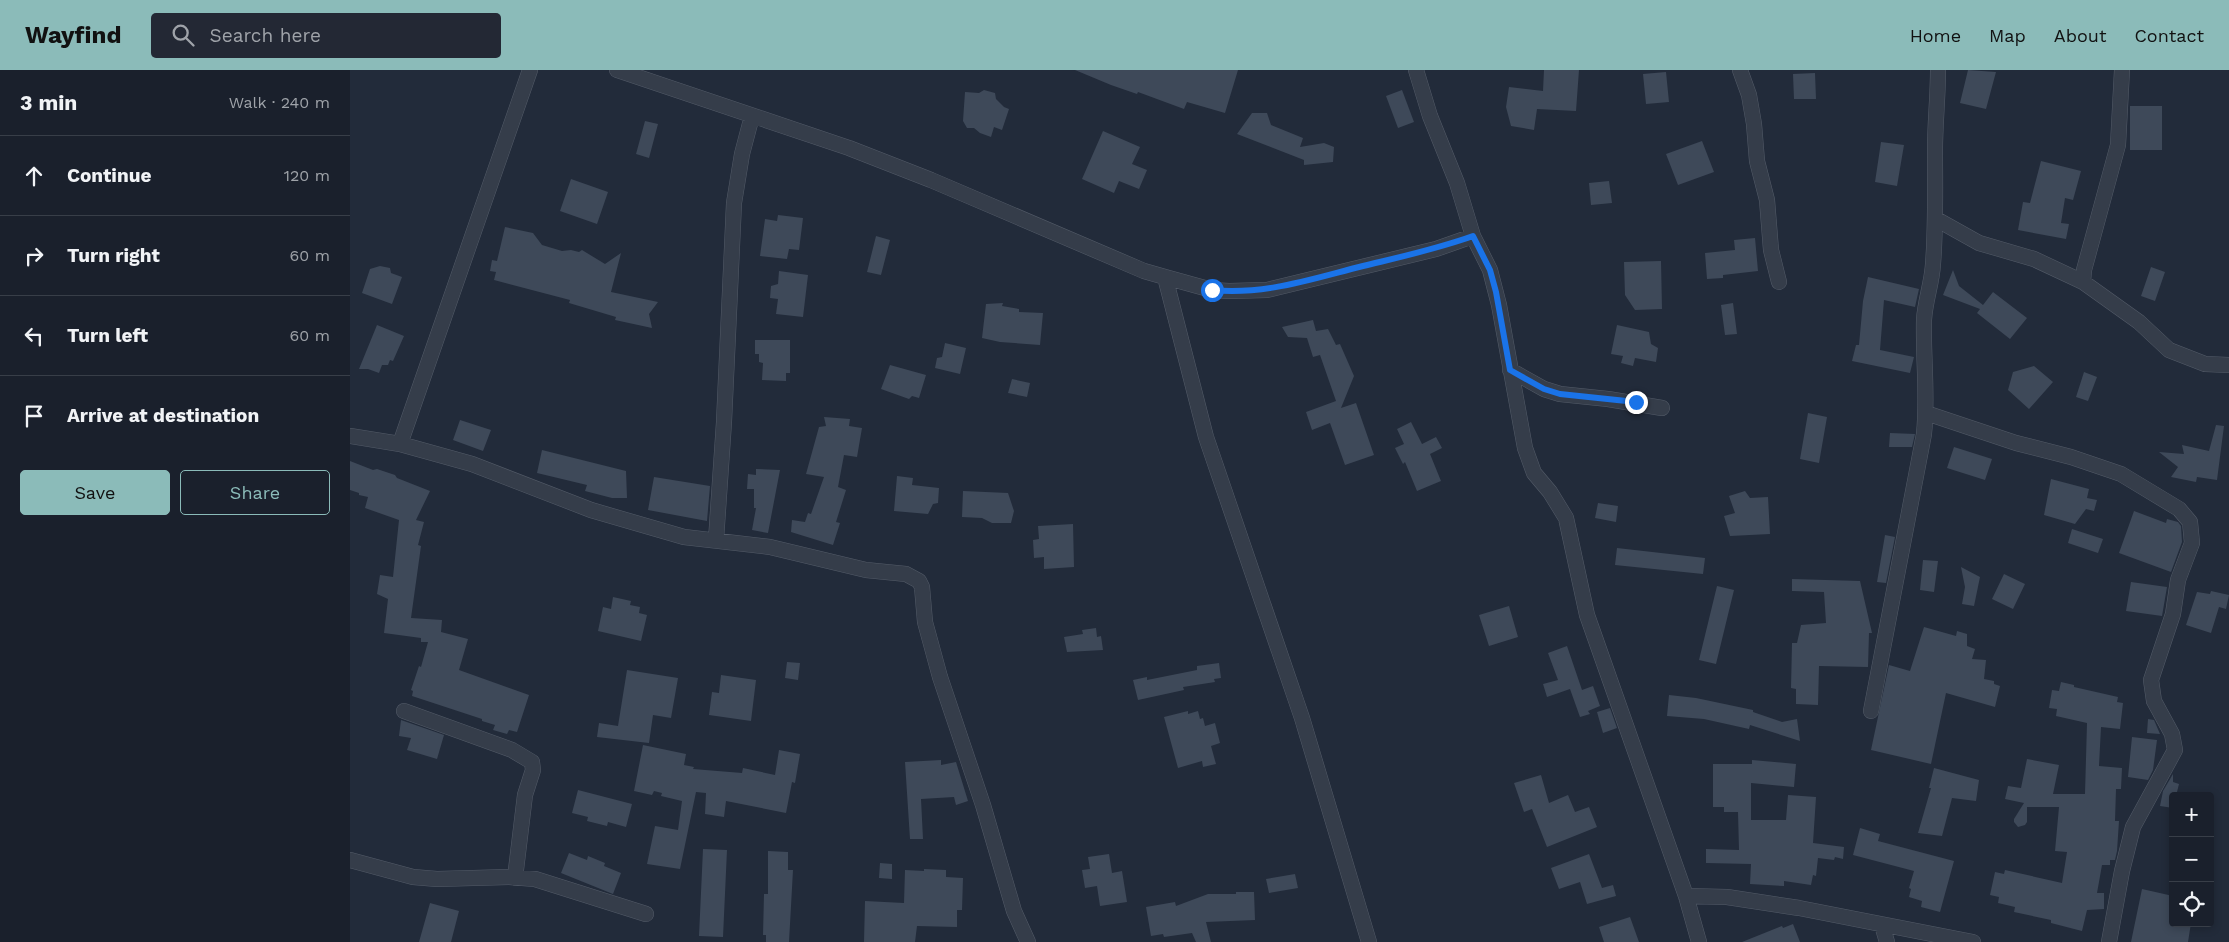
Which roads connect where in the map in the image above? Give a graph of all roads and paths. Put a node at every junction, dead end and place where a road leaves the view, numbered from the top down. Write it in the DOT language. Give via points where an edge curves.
graph roads {
  1 [pos="530,70"];
  2 [pos="617,70"];
  3 [pos="1416,70"];
  4 [pos="1740,70"];
  5 [pos="1938,70"];
  6 [pos="2122,70"];
  7 [pos="752,116"];
  8 [pos="1936,219"];
  9 [pos="1473,236"];
  10 [pos="2080,276"];
  11 [pos="1165,277"];
  12 [pos="1779,282"];
  13 [pos="2229,365"];
  14 [pos="1510,370"];
  15 [pos="1662,408"];
  16 [pos="1926,413"];
  17 [pos="350,436"];
  18 [pos="400,444"];
  19 [pos="716,540"];
  20 [pos="404,711"];
  21 [pos="1871,711"];
  22 [pos="350,860"];
  23 [pos="515,878"];
  24 [pos="1686,896"];
  25 [pos="646,914"];
  26 [pos="1882,925"];
  27 [pos="1028,942"];
  28 [pos="1369,942"];
  29 [pos="1699,942"];
  30 [pos="1887,942"];
  31 [pos="1973,942"];
  32 [pos="2109,942"];
  1 -- 18 [label="street"];
  2 -- 7 [label="street"];
  3 -- 9 [label="street"];
  4 -- 12 [label="street" via="1749,96 1757,160 1767,200 1771,250"];
  5 -- 8 [label="street"];
  6 -- 10 [label="street" via="2118,145"];
  7 -- 11 [label="street" via="849,148"];
  7 -- 19 [label="street" via="734,203"];
  8 -- 10 [label="street" via="1979,243"];
  8 -- 16 [label="street" via="1933,267 1924,319"];
  9 -- 11 [label="street" via="1436,249 1267,290 1212,290"];
  9 -- 14 [label="street" via="1490,270"];
  10 -- 13 [label="street" via="2169,350 2205,364"];
  11 -- 28 [label="street" via="1206,437 1302,718"];
  14 -- 15 [label="street" via="1560,394"];
  14 -- 24 [label="street" via="1525,448 1534,473 1566,518 1587,615"];
  16 -- 21 [label="street"];
  16 -- 32 [label="street" via="2121,474 2179,509 2190,522 2192,544 2178,580 2173,614 2151,680 2154,701 2172,734 2175,750 2133,827"];
  17 -- 18 [label="street"];
  18 -- 19 [label="street" via="472,464 591,510 684,537"];
  19 -- 27 [label="street" via="770,547 866,570 906,574 919,581 937,669 983,804 1014,911"];
  20 -- 23 [label="street" via="512,750 532,762"];
  22 -- 23 [label="street" via="413,877"];
  23 -- 25 [label="street" via="535,879"];
  24 -- 26 [label="street" via="1727,897"];
  24 -- 29 [label="street"];
  26 -- 30 [label="street"];
  26 -- 31 [label="street"];
}
